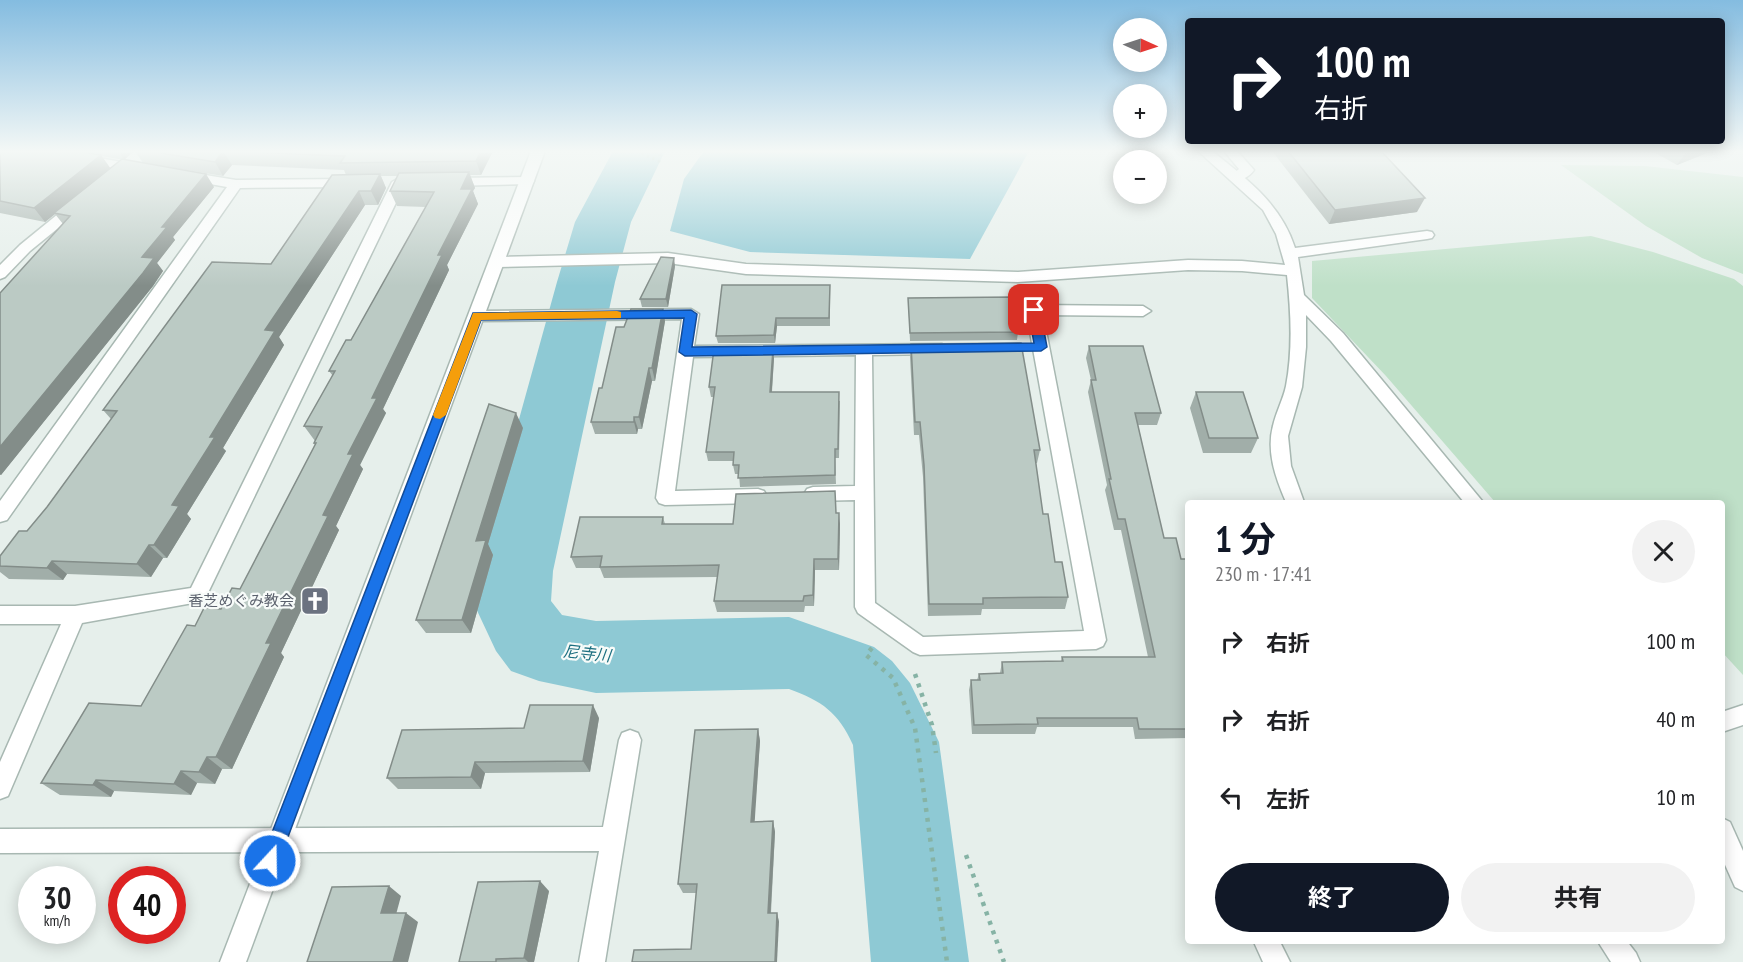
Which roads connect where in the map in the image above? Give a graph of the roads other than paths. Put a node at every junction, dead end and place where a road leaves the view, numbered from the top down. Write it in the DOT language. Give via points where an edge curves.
graph roads {
  1 [pos="89,196"];
  2 [pos="228,196"];
  3 [pos="392,196"];
  4 [pos="521,196"];
  5 [pos="1255,196"];
  6 [pos="1427,236"];
  7 [pos="1291,254"];
  8 [pos="497,262"];
  9 [pos="1294,271"];
  10 [pos="0,274"];
  11 [pos="1297,297"];
  12 [pos="1143,311"];
  13 [pos="477,316"];
  14 [pos="947,348"];
  15 [pos="864,349"];
  16 [pos="685,352"];
  17 [pos="865,493"];
  18 [pos="771,495"];
  19 [pos="795,495"];
  20 [pos="1294,500"];
  21 [pos="1472,500"];
  22 [pos="0,515"];
  23 [pos="0,615"];
  24 [pos="75,615"];
  25 [pos="1743,715"];
  26 [pos="1725,721"];
  27 [pos="630,740"];
  28 [pos="0,788"];
  29 [pos="1725,837"];
  30 [pos="278,840"];
  31 [pos="613,840"];
  32 [pos="0,841"];
  33 [pos="1743,879"];
  34 [pos="1267,944"];
  35 [pos="1612,944"];
  36 [pos="233,962"];
  37 [pos="592,962"];
  38 [pos="1277,962"];
  39 [pos="1627,962"];
  1 -- 10 [label="street" via="25,248"];
  2 -- 22 [label="street"];
  3 -- 24 [label="street" via="197,595"];
  4 -- 8 [label="street"];
  5 -- 7 [label="street" via="1283,230"];
  6 -- 7 [label="street"];
  7 -- 9 [label="street"];
  8 -- 9 [label="street" via="668,258 746,269 1018,277 1188,265"];
  8 -- 13 [label="street"];
  9 -- 11 [label="street"];
  11 -- 20 [label="street" via="1296,376 1280,429 1280,452"];
  11 -- 21 [label="street" via="1336,337"];
  12 -- 17 [label="street" via="1034,310 1035,347 1096,640 920,646 866,607"];
  13 -- 16 [label="street" via="691,314"];
  13 -- 30 [label="street"];
  14 -- 15 [label="street"];
  15 -- 16 [label="street"];
  15 -- 17 [label="street"];
  16 -- 18 [label="street" via="665,498"];
  17 -- 19 [label="street"];
  23 -- 24 [label="street"];
  24 -- 28 [label="street"];
  25 -- 26 [label="street"];
  27 -- 31 [label="street"];
  29 -- 33 [label="street"];
  30 -- 31 [label="street"];
  30 -- 32 [label="street"];
  30 -- 36 [label="street"];
  31 -- 37 [label="street"];
  34 -- 38 [label="street"];
  35 -- 39 [label="street"];
}
